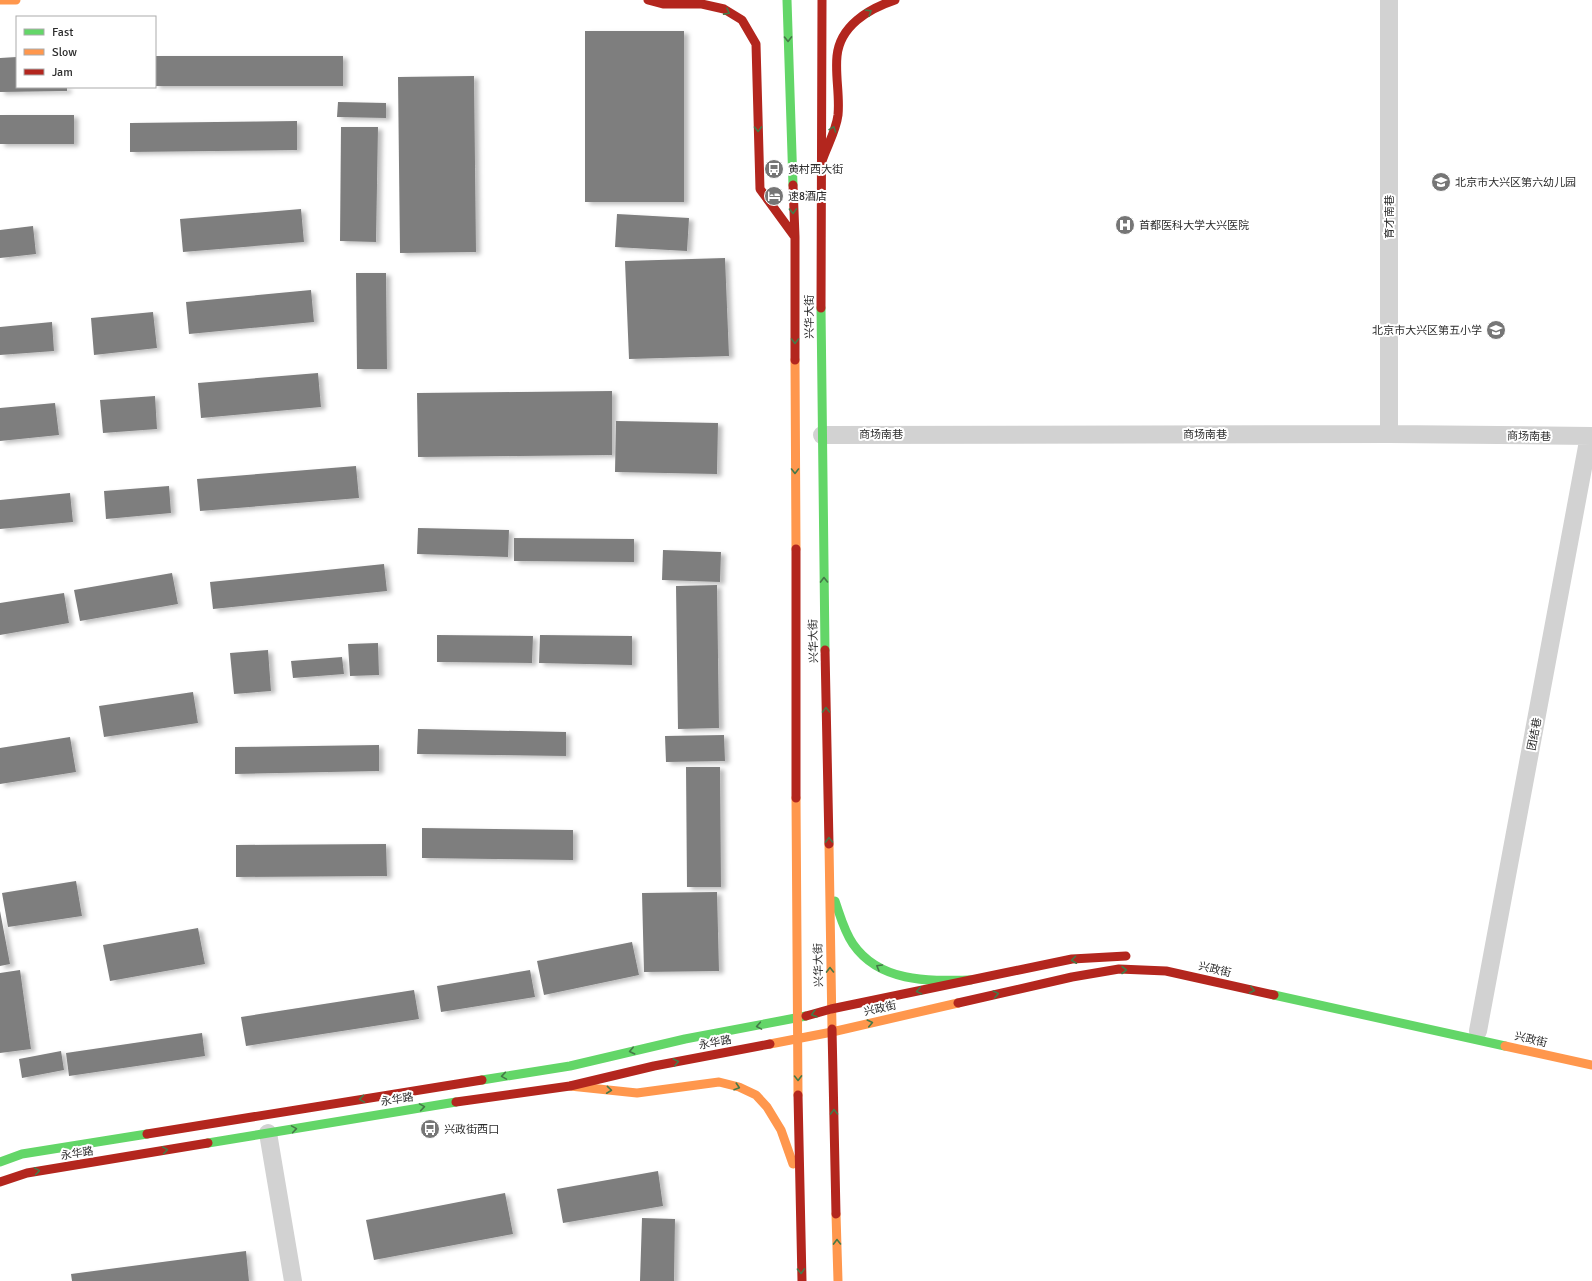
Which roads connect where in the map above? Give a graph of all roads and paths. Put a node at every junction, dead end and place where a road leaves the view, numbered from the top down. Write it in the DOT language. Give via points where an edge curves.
graph roads {
  1 [pos="0,0"];
  2 [pos="16,0"];
  3 [pos="648,0"];
  4 [pos="787,0"];
  5 [pos="822,0"];
  6 [pos="895,0"];
  7 [pos="1389,0"];
  8 [pos="820,166"];
  9 [pos="794,237"];
  10 [pos="822,434"];
  11 [pos="1389,434"];
  12 [pos="1590,436"];
  13 [pos="829,888"];
  14 [pos="1137,957"];
  15 [pos="971,980"];
  16 [pos="831,1009"];
  17 [pos="797,1019"];
  18 [pos="1424,1019"];
  19 [pos="1478,1031"];
  20 [pos="832,1032"];
  21 [pos="797,1039"];
  22 [pos="1592,1056"];
  23 [pos="1592,1065"];
  24 [pos="570,1086"];
  25 [pos="268,1133"];
  26 [pos="0,1162"];
  27 [pos="0,1182"];
  28 [pos="800,1204"];
  29 [pos="293,1281"];
  30 [pos="802,1281"];
  31 [pos="838,1281"];
  1 -- 2 [label="main road"];
  3 -- 9 [label="main road, one-way" via="663,4 702,4 724,9 742,20 756,44 760,189"];
  4 -- 9 [label="main road, 兴华大街, one-way"];
  5 -- 8 [label="main road, 兴华大街"];
  8 -- 6 [label="main road, one-way" via="838,116 837,55 842,39 863,15 881,4"];
  7 -- 11 [label="street, 育才南巷"];
  8 -- 10 [label="main road, 兴华大街"];
  9 -- 17 [label="main road, 兴华大街, one-way"];
  10 -- 11 [label="street, 商场南巷"];
  13 -- 10 [label="main road, 兴华大街, one-way"];
  11 -- 12 [label="street, 商场南巷"];
  12 -- 19 [label="street, 团结巷"];
  15 -- 13 [label="main road, one-way" via="926,981 895,976 871,963 856,949"];
  16 -- 13 [label="main road, 兴华大街, one-way"];
  14 -- 15 [label="main road, 兴政街, one-way" via="1072,960"];
  15 -- 16 [label="main road, 兴政街, one-way"];
  16 -- 17 [label="main road, 兴政街, one-way"];
  16 -- 20 [label="main road, 兴华大街"];
  17 -- 21 [label="main road, 兴华大街"];
  17 -- 26 [label="main road, 永华路, one-way" via="685,1039 570,1066 22,1154"];
  18 -- 19 [label="main road, 兴政街"];
  19 -- 22 [label="main road, 兴政街"];
  20 -- 21 [label="main road, 兴政街"];
  20 -- 23 [label="main road, 兴政街, one-way" via="1072,977 1119,969 1166,971"];
  31 -- 20 [label="main road, 兴华大街, one-way"];
  24 -- 21 [label="main road, 永华路, one-way" via="654,1066"];
  21 -- 28 [label="main road, 兴华大街, one-way"];
  25 -- 24 [label="main road, 永华路, one-way" via="428,1106"];
  24 -- 28 [label="main road, one-way" via="637,1093 719,1082 739,1086 756,1095 781,1130 794,1169"];
  27 -- 25 [label="main road, 永华路, one-way" via="27,1173"];
  25 -- 29 [label="street"];
  28 -- 30 [label="main road, 兴华大街, one-way"];
}
